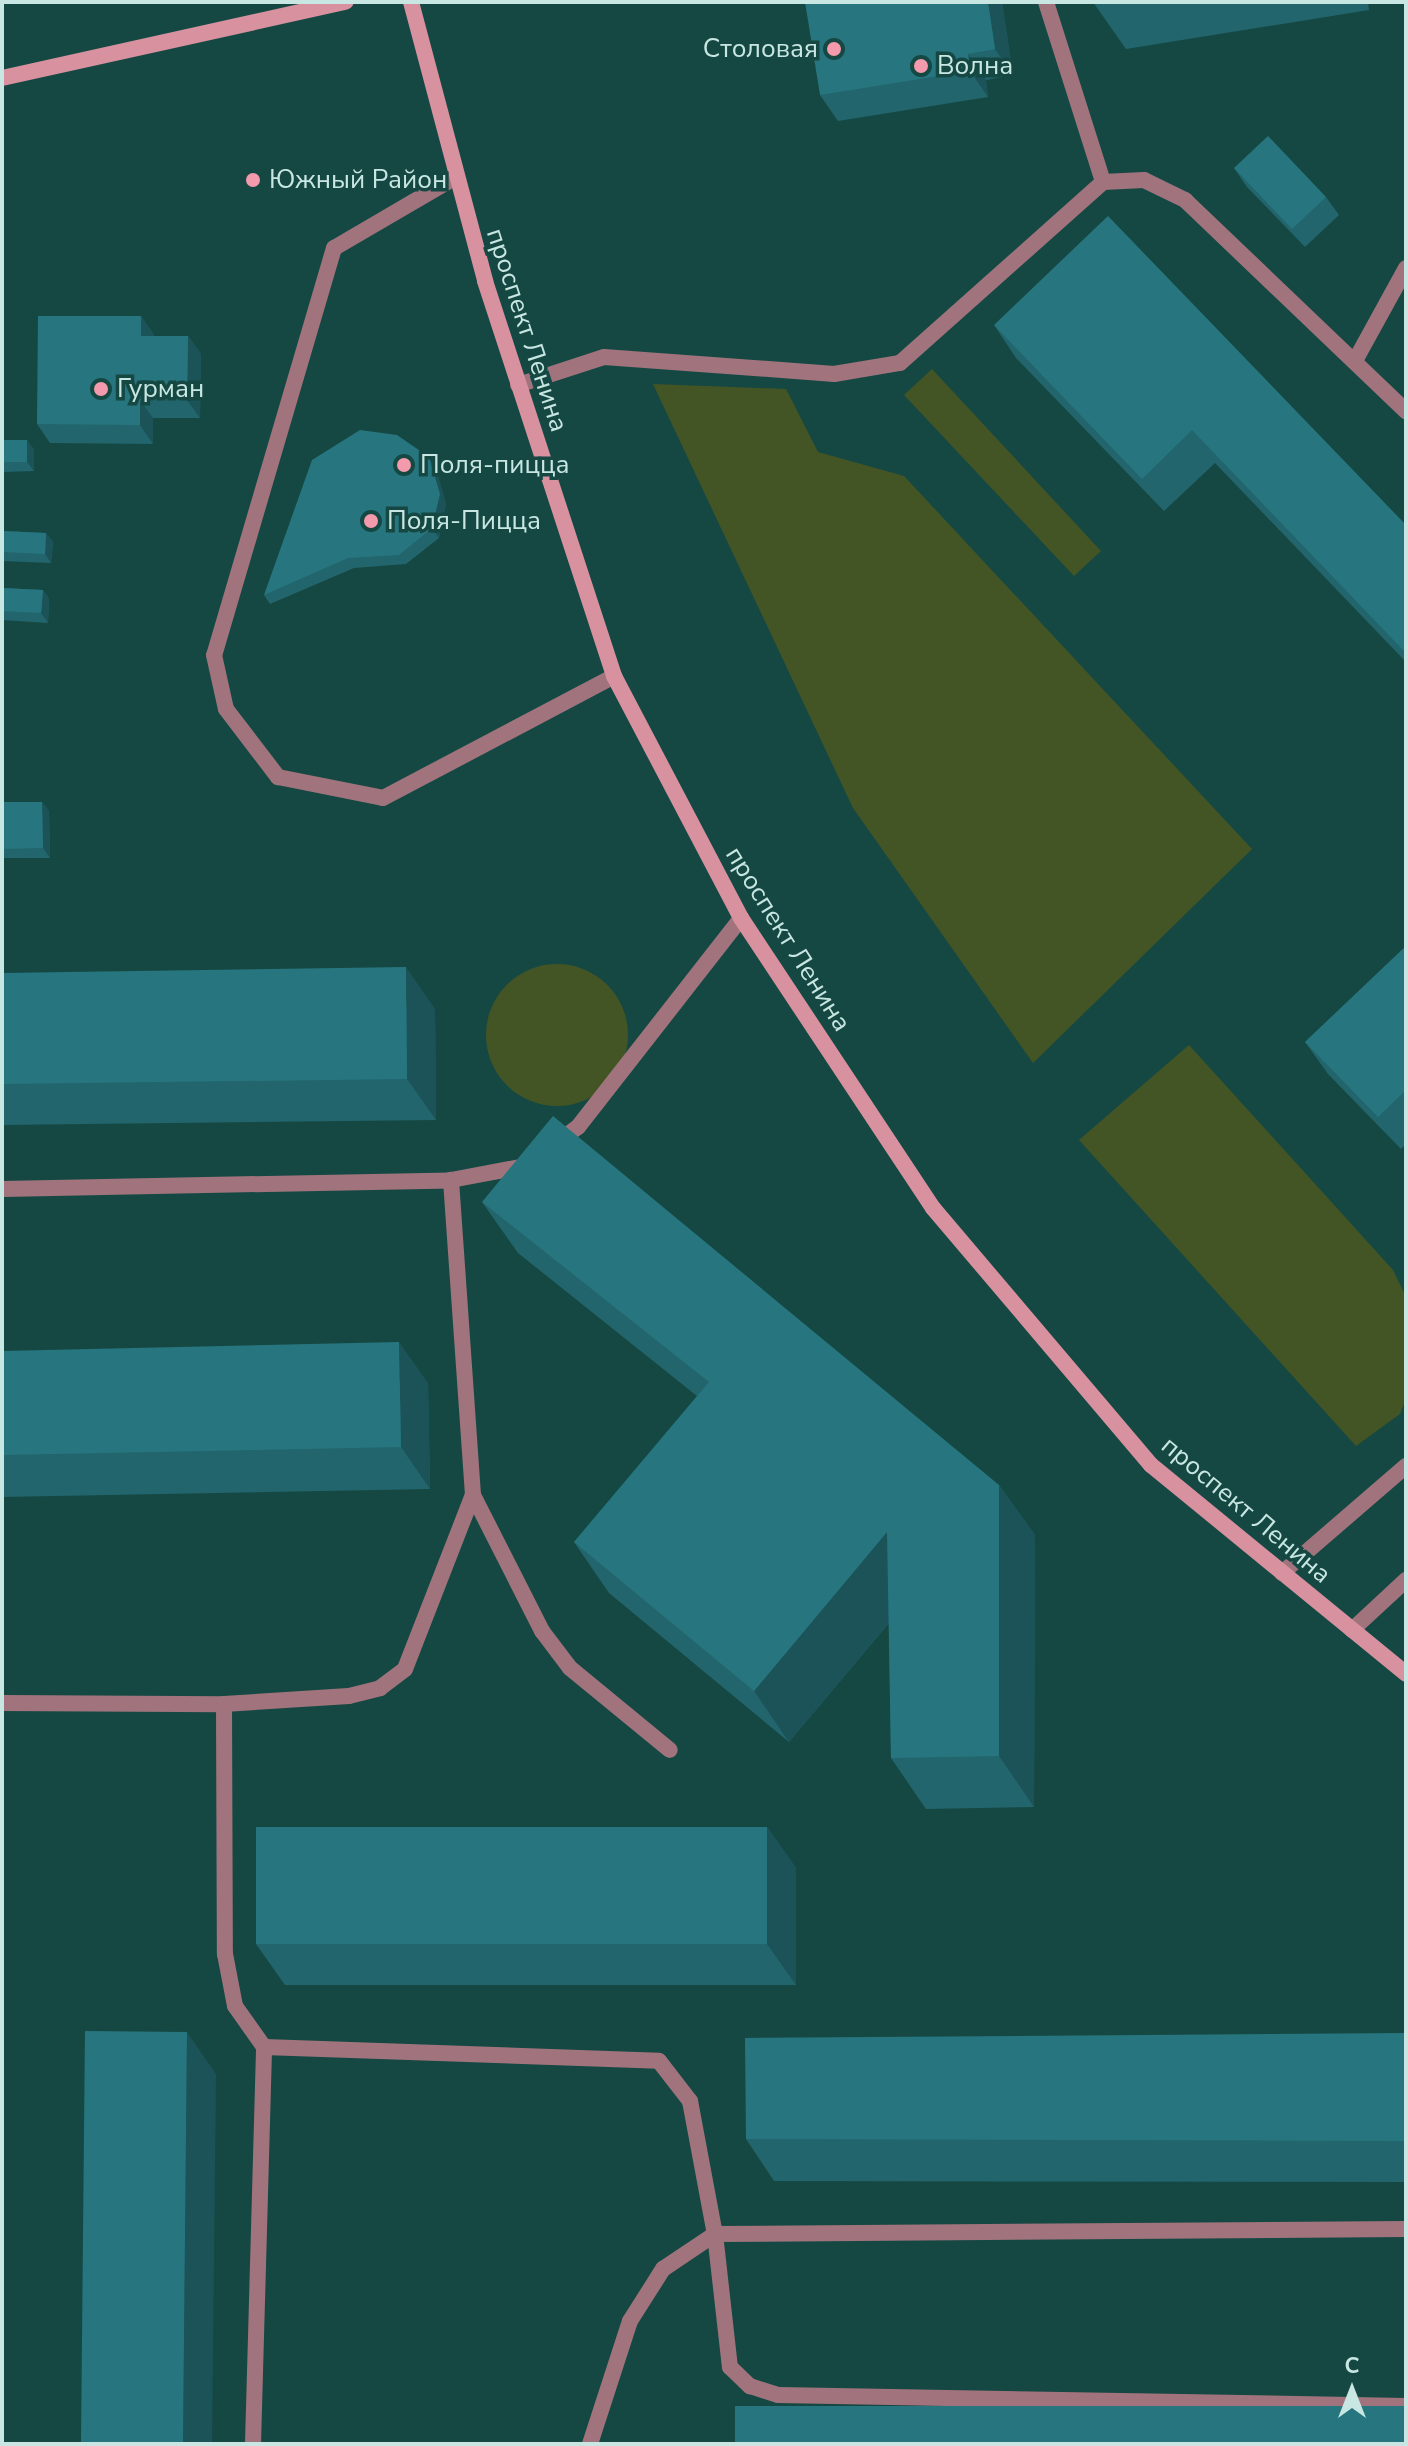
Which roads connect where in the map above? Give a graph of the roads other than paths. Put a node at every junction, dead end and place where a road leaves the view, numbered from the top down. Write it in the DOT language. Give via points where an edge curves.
graph roads {
  1 [pos="346,2"];
  2 [pos="411,2"];
  3 [pos="1046,2"];
  4 [pos="2,78"];
  5 [pos="454,178"];
  6 [pos="1103,182"];
  7 [pos="1406,268"];
  8 [pos="1356,359"];
  9 [pos="518,385"];
  10 [pos="1406,411"];
  11 [pos="614,676"];
  12 [pos="741,918"];
  13 [pos="451,1180"];
  14 [pos="2,1189"];
  15 [pos="1406,1466"];
  16 [pos="473,1495"];
  17 [pos="1282,1573"];
  18 [pos="1406,1580"];
  19 [pos="1352,1630"];
  20 [pos="1406,1674"];
  21 [pos="2,1703"];
  22 [pos="224,1704"];
  23 [pos="670,1750"];
  24 [pos="264,2047"];
  25 [pos="1406,2229"];
  26 [pos="715,2234"];
  27 [pos="1406,2406"];
  28 [pos="253,2444"];
  29 [pos="590,2444"];
  1 -- 4 [label="street"];
  2 -- 5 [label="street, проспект Ленина"];
  3 -- 6 [label="lane"];
  5 -- 9 [label="street, проспект Ленина"];
  5 -- 11 [label="lane" via="334,248 214,655 226,709 278,777 383,798"];
  6 -- 8 [label="lane" via="1144,180 1185,200"];
  6 -- 9 [label="lane" via="900,363 834,374 604,357"];
  7 -- 8 [label="lane"];
  8 -- 10 [label="lane"];
  9 -- 11 [label="street, проспект Ленина"];
  11 -- 12 [label="street, проспект Ленина"];
  12 -- 13 [label="lane" via="578,1127 525,1168"];
  12 -- 17 [label="street, проспект Ленина" via="933,1208 1151,1465"];
  13 -- 14 [label="lane"];
  13 -- 16 [label="lane"];
  15 -- 17 [label="lane"];
  16 -- 22 [label="lane" via="405,1669 380,1688 349,1696"];
  16 -- 23 [label="lane" via="542,1631 570,1668"];
  17 -- 19 [label="street, проспект Ленина"];
  18 -- 19 [label="lane"];
  19 -- 20 [label="street, проспект Ленина"];
  21 -- 22 [label="lane"];
  22 -- 24 [label="lane" via="225,1954 235,2006"];
  24 -- 26 [label="lane" via="659,2061 690,2101"];
  24 -- 28 [label="lane"];
  25 -- 26 [label="lane"];
  26 -- 27 [label="lane" via="730,2367 750,2386 778,2395"];
  26 -- 29 [label="lane" via="663,2269 630,2321"];
}
